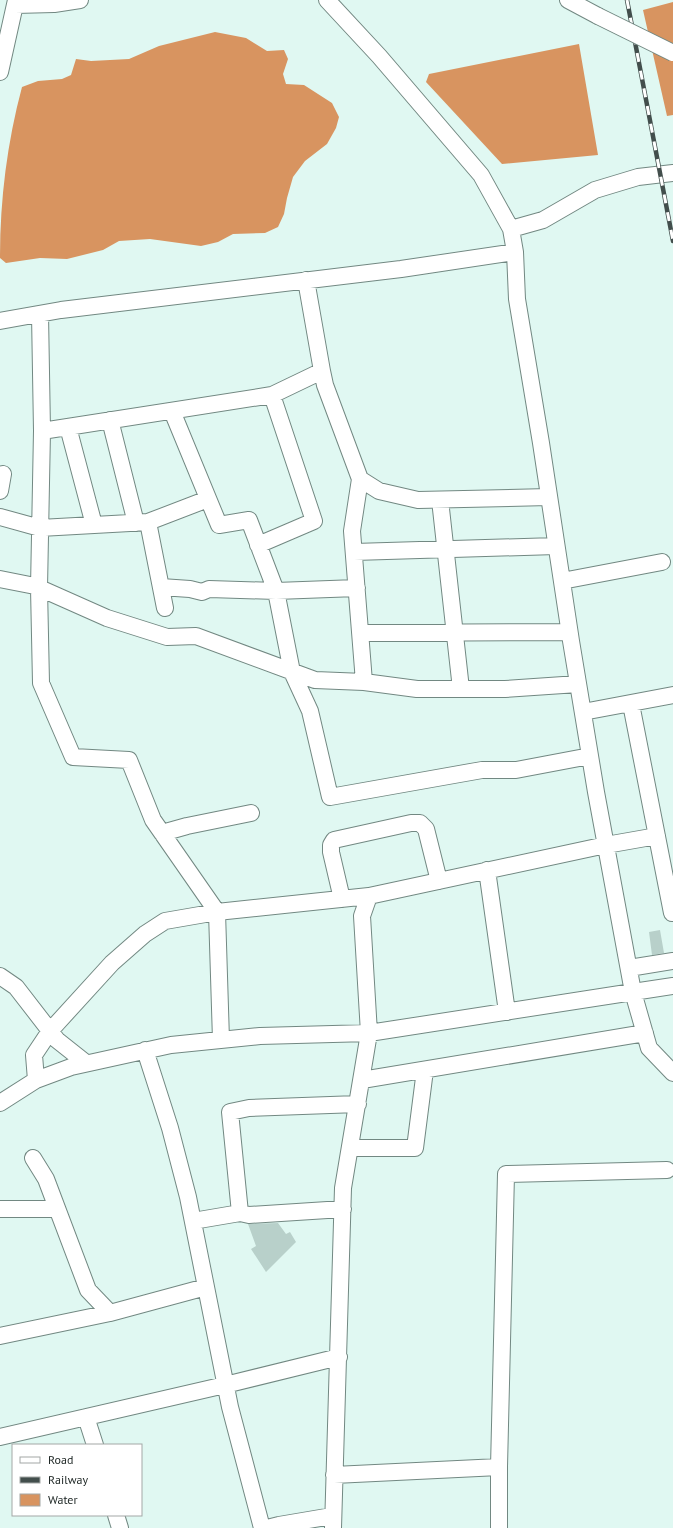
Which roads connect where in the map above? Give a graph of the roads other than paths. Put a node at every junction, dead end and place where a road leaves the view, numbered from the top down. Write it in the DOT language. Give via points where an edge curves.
graph roads {
  1 [pos="80,0"];
  2 [pos="327,0"];
  3 [pos="568,0"];
  4 [pos="16,2"];
  5 [pos="673,53"];
  6 [pos="0,72"];
  7 [pos="673,173"];
  8 [pos="511,229"];
  9 [pos="514,252"];
  10 [pos="306,280"];
  11 [pos="40,314"];
  12 [pos="0,321"];
  13 [pos="322,371"];
  14 [pos="272,395"];
  15 [pos="172,411"];
  16 [pos="110,420"];
  17 [pos="68,428"];
  18 [pos="42,432"];
  19 [pos="4,474"];
  20 [pos="360,480"];
  21 [pos="0,491"];
  22 [pos="549,496"];
  23 [pos="208,499"];
  24 [pos="440,500"];
  25 [pos="0,518"];
  26 [pos="142,522"];
  27 [pos="94,525"];
  28 [pos="40,528"];
  29 [pos="258,545"];
  30 [pos="556,546"];
  31 [pos="446,549"];
  32 [pos="354,552"];
  33 [pos="662,562"];
  34 [pos="0,579"];
  35 [pos="562,581"];
  36 [pos="161,587"];
  37 [pos="39,588"];
  38 [pos="357,588"];
  39 [pos="276,591"];
  40 [pos="165,608"];
  41 [pos="455,632"];
  42 [pos="569,632"];
  43 [pos="360,633"];
  44 [pos="292,672"];
  45 [pos="364,682"];
  46 [pos="578,684"];
  47 [pos="461,689"];
  48 [pos="673,695"];
  49 [pos="631,704"];
  50 [pos="583,712"];
  51 [pos="590,756"];
  52 [pos="251,813"];
  53 [pos="162,833"];
  54 [pos="657,836"];
  55 [pos="606,845"];
  56 [pos="487,870"];
  57 [pos="439,880"];
  58 [pos="369,896"];
  59 [pos="342,899"];
  60 [pos="217,912"];
  61 [pos="672,913"];
  62 [pos="673,961"];
  63 [pos="629,968"];
  64 [pos="0,976"];
  65 [pos="673,986"];
  66 [pos="633,992"];
  67 [pos="507,1012"];
  68 [pos="50,1031"];
  69 [pos="369,1033"];
  70 [pos="645,1033"];
  71 [pos="221,1040"];
  72 [pos="145,1050"];
  73 [pos="86,1063"];
  74 [pos="425,1070"];
  75 [pos="673,1073"];
  76 [pos="36,1080"];
  77 [pos="362,1080"];
  78 [pos="0,1103"];
  79 [pos="358,1104"];
  80 [pos="350,1148"];
  81 [pos="33,1158"];
  82 [pos="666,1170"];
  83 [pos="0,1209"];
  84 [pos="58,1209"];
  85 [pos="343,1209"];
  86 [pos="240,1213"];
  87 [pos="193,1221"];
  88 [pos="206,1287"];
  89 [pos="110,1313"];
  90 [pos="0,1336"];
  91 [pos="339,1357"];
  92 [pos="225,1385"];
  93 [pos="86,1417"];
  94 [pos="0,1437"];
  95 [pos="95,1444"];
  96 [pos="499,1467"];
  97 [pos="334,1475"];
  98 [pos="116,1516"];
  99 [pos="332,1522"];
  100 [pos="120,1528"];
  101 [pos="262,1528"];
  102 [pos="267,1528"];
  103 [pos="499,1528"];
  1 -- 4 [label="street" via="54,4"];
  2 -- 8 [label="street" via="481,174"];
  3 -- 5 [label="street, bridge"];
  4 -- 6 [label="street"];
  7 -- 8 [label="street" via="638,177 595,190 543,220"];
  8 -- 9 [label="street"];
  9 -- 10 [label="street"];
  9 -- 22 [label="street" via="517,299"];
  10 -- 11 [label="street"];
  10 -- 13 [label="street"];
  11 -- 12 [label="street"];
  11 -- 18 [label="street"];
  13 -- 14 [label="street"];
  13 -- 20 [label="street" via="324,385"];
  14 -- 15 [label="street"];
  14 -- 29 [label="street" via="314,521"];
  15 -- 16 [label="street"];
  15 -- 23 [label="street"];
  16 -- 17 [label="street"];
  16 -- 26 [label="street"];
  17 -- 18 [label="street"];
  17 -- 27 [label="street"];
  18 -- 28 [label="street"];
  19 -- 21 [label="street"];
  20 -- 24 [label="street" via="378,491 418,500"];
  20 -- 32 [label="street" via="352,531"];
  22 -- 24 [label="street"];
  22 -- 30 [label="street"];
  23 -- 26 [label="street"];
  23 -- 29 [label="street" via="219,525 249,520"];
  24 -- 31 [label="street"];
  25 -- 28 [label="street"];
  26 -- 27 [label="street"];
  26 -- 36 [label="street"];
  27 -- 28 [label="street"];
  28 -- 37 [label="street"];
  29 -- 39 [label="street"];
  30 -- 31 [label="street"];
  30 -- 35 [label="street"];
  31 -- 32 [label="street"];
  31 -- 41 [label="street"];
  32 -- 38 [label="street"];
  33 -- 35 [label="street"];
  34 -- 37 [label="street"];
  35 -- 42 [label="street"];
  36 -- 39 [label="street" via="202,592"];
  36 -- 40 [label="street"];
  37 -- 44 [label="street" via="107,618 167,637 196,636"];
  37 -- 53 [label="street" via="41,683 73,757 129,760 153,820"];
  38 -- 39 [label="street"];
  38 -- 43 [label="street"];
  39 -- 44 [label="street"];
  41 -- 42 [label="street"];
  41 -- 43 [label="street"];
  41 -- 47 [label="street"];
  42 -- 46 [label="street"];
  43 -- 45 [label="street"];
  44 -- 45 [label="street" via="315,680"];
  44 -- 51 [label="street" via="310,711 330,797 482,770 516,770"];
  45 -- 47 [label="street" via="416,689"];
  46 -- 47 [label="street"];
  46 -- 50 [label="street"];
  48 -- 49 [label="street"];
  49 -- 50 [label="street"];
  49 -- 54 [label="street"];
  50 -- 51 [label="street"];
  51 -- 55 [label="street"];
  52 -- 53 [label="street"];
  53 -- 60 [label="street"];
  54 -- 55 [label="street"];
  54 -- 61 [label="street"];
  55 -- 56 [label="street"];
  55 -- 63 [label="street"];
  56 -- 57 [label="street"];
  56 -- 67 [label="street"];
  57 -- 58 [label="street"];
  57 -- 59 [label="street" via="426,829 420,823 411,823 334,840 331,852"];
  58 -- 59 [label="street"];
  58 -- 69 [label="street" via="362,916"];
  59 -- 60 [label="street"];
  60 -- 68 [label="street" via="165,921 145,934 112,964"];
  60 -- 71 [label="street"];
  62 -- 63 [label="street"];
  63 -- 66 [label="street"];
  64 -- 68 [label="street" via="16,987"];
  65 -- 66 [label="street"];
  66 -- 67 [label="street"];
  66 -- 70 [label="street"];
  67 -- 69 [label="street"];
  68 -- 73 [label="street" via="57,1040"];
  68 -- 76 [label="street" via="34,1055"];
  69 -- 71 [label="street" via="260,1036"];
  69 -- 77 [label="street"];
  70 -- 74 [label="street"];
  70 -- 75 [label="street" via="649,1048"];
  71 -- 72 [label="street"];
  72 -- 73 [label="street"];
  72 -- 87 [label="street" via="170,1128"];
  73 -- 76 [label="street"];
  74 -- 77 [label="street"];
  74 -- 80 [label="street" via="415,1148"];
  76 -- 78 [label="street"];
  77 -- 79 [label="street"];
  79 -- 80 [label="street"];
  79 -- 86 [label="street" via="249,1108 230,1112"];
  80 -- 85 [label="street" via="343,1188"];
  81 -- 84 [label="street"];
  82 -- 96 [label="street" via="506,1174"];
  83 -- 84 [label="street"];
  84 -- 89 [label="street" via="88,1290"];
  85 -- 86 [label="street" via="249,1215"];
  85 -- 91 [label="street"];
  86 -- 87 [label="street"];
  87 -- 88 [label="street"];
  88 -- 89 [label="street"];
  88 -- 92 [label="street"];
  89 -- 90 [label="street"];
  91 -- 92 [label="street"];
  91 -- 97 [label="street"];
  92 -- 93 [label="street"];
  92 -- 101 [label="street"];
  93 -- 94 [label="street"];
  93 -- 95 [label="street"];
  96 -- 97 [label="street"];
  96 -- 103 [label="street"];
  97 -- 99 [label="street"];
  98 -- 100 [label="street"];
  99 -- 102 [label="street" via="279,1524"];
}
